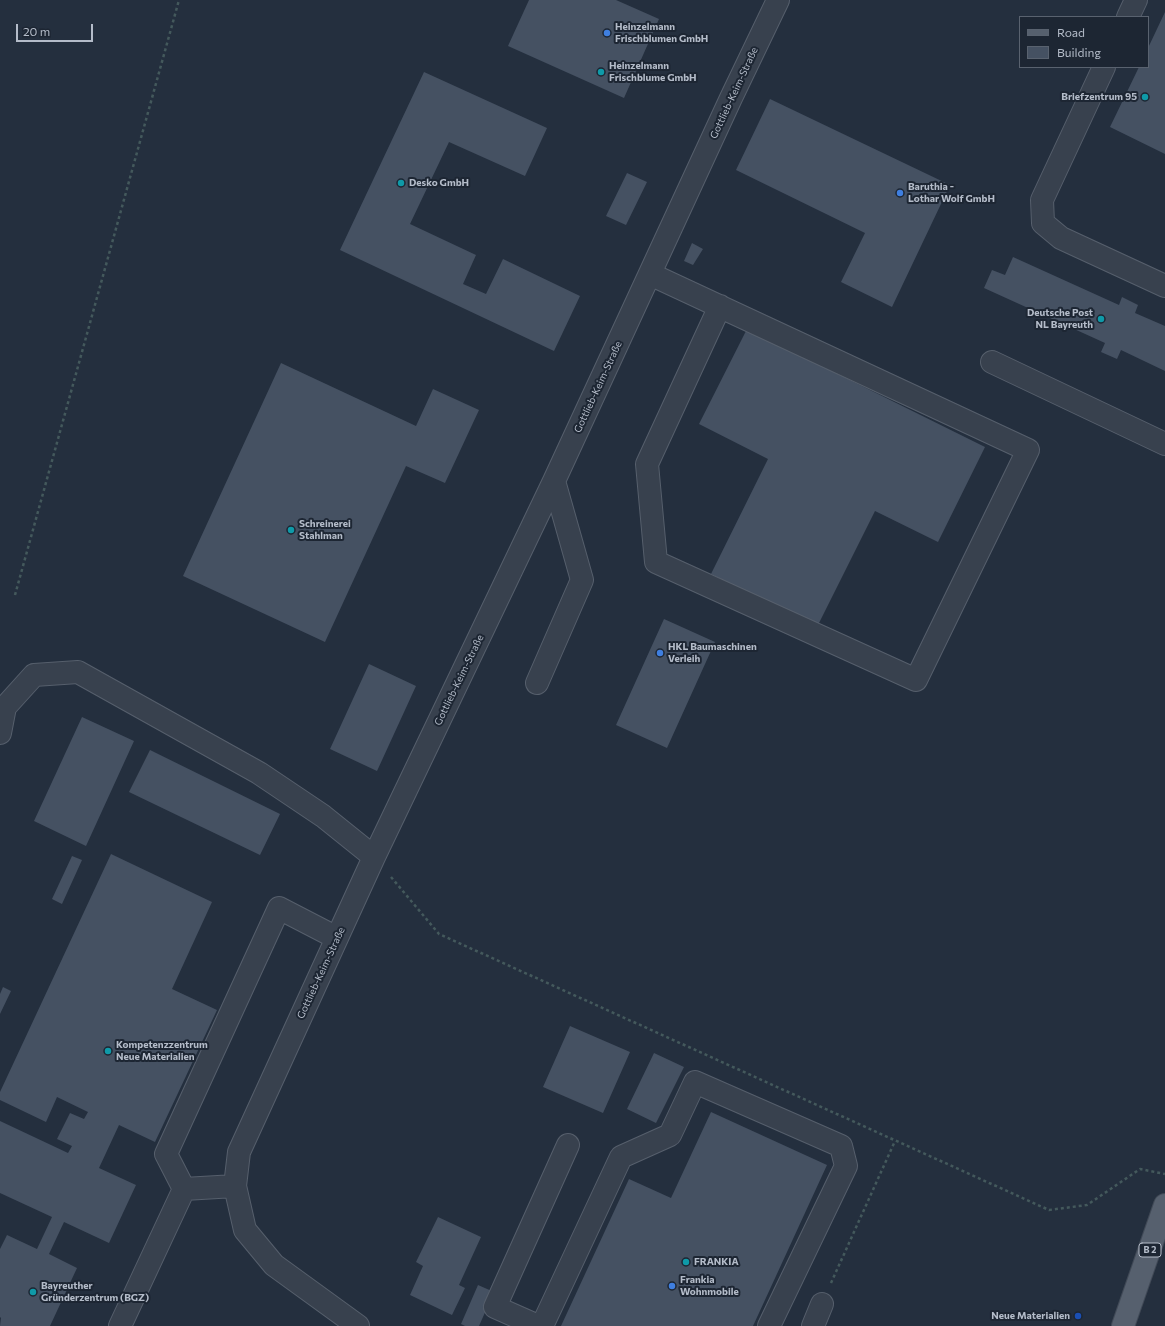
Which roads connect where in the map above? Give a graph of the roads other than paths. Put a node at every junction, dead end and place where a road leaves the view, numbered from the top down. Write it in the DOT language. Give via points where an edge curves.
graph roads {
  1 [pos="778,0"];
  2 [pos="1136,0"];
  3 [pos="1128,16"];
  4 [pos="1104,68"];
  5 [pos="650,274"];
  6 [pos="1165,286"];
  7 [pos="720,306"];
  8 [pos="992,362"];
  9 [pos="1165,444"];
  10 [pos="554,481"];
  11 [pos="537,683"];
  12 [pos="0,733"];
  13 [pos="374,857"];
  14 [pos="337,938"];
  15 [pos="568,1145"];
  16 [pos="234,1186"];
  17 [pos="184,1189"];
  18 [pos="1165,1205"];
  19 [pos="822,1304"];
  20 [pos="120,1326"];
  21 [pos="358,1326"];
  22 [pos="538,1326"];
  23 [pos="542,1326"];
  24 [pos="769,1326"];
  25 [pos="813,1326"];
  26 [pos="1123,1326"];
  1 -- 5 [label="street, Gottlieb-Keim-Straße"];
  2 -- 3 [label="street"];
  4 -- 6 [label="street" via="1042,200 1043,223 1061,238"];
  5 -- 7 [label="street"];
  5 -- 10 [label="street, Gottlieb-Keim-Straße"];
  7 -- 7 [label="street" via="1028,450 916,680 656,562 648,464"];
  8 -- 9 [label="street"];
  10 -- 11 [label="street" via="582,580"];
  10 -- 13 [label="street, Gottlieb-Keim-Straße"];
  12 -- 13 [label="street" via="5,707 34,675 78,672 259,773 323,816"];
  13 -- 14 [label="street, Gottlieb-Keim-Straße"];
  14 -- 16 [label="street, Gottlieb-Keim-Straße" via="239,1152"];
  14 -- 17 [label="street" via="279,908 166,1154"];
  15 -- 22 [label="street" via="495,1307"];
  16 -- 17 [label="street"];
  16 -- 21 [label="street, Gottlieb-Keim-Straße" via="245,1230 274,1266"];
  17 -- 20 [label="street"];
  18 -- 26 [label="main road, B 2"];
  19 -- 25 [label="street"];
  23 -- 24 [label="street" via="621,1157 670,1135 695,1082 841,1146 846,1166"];
}
